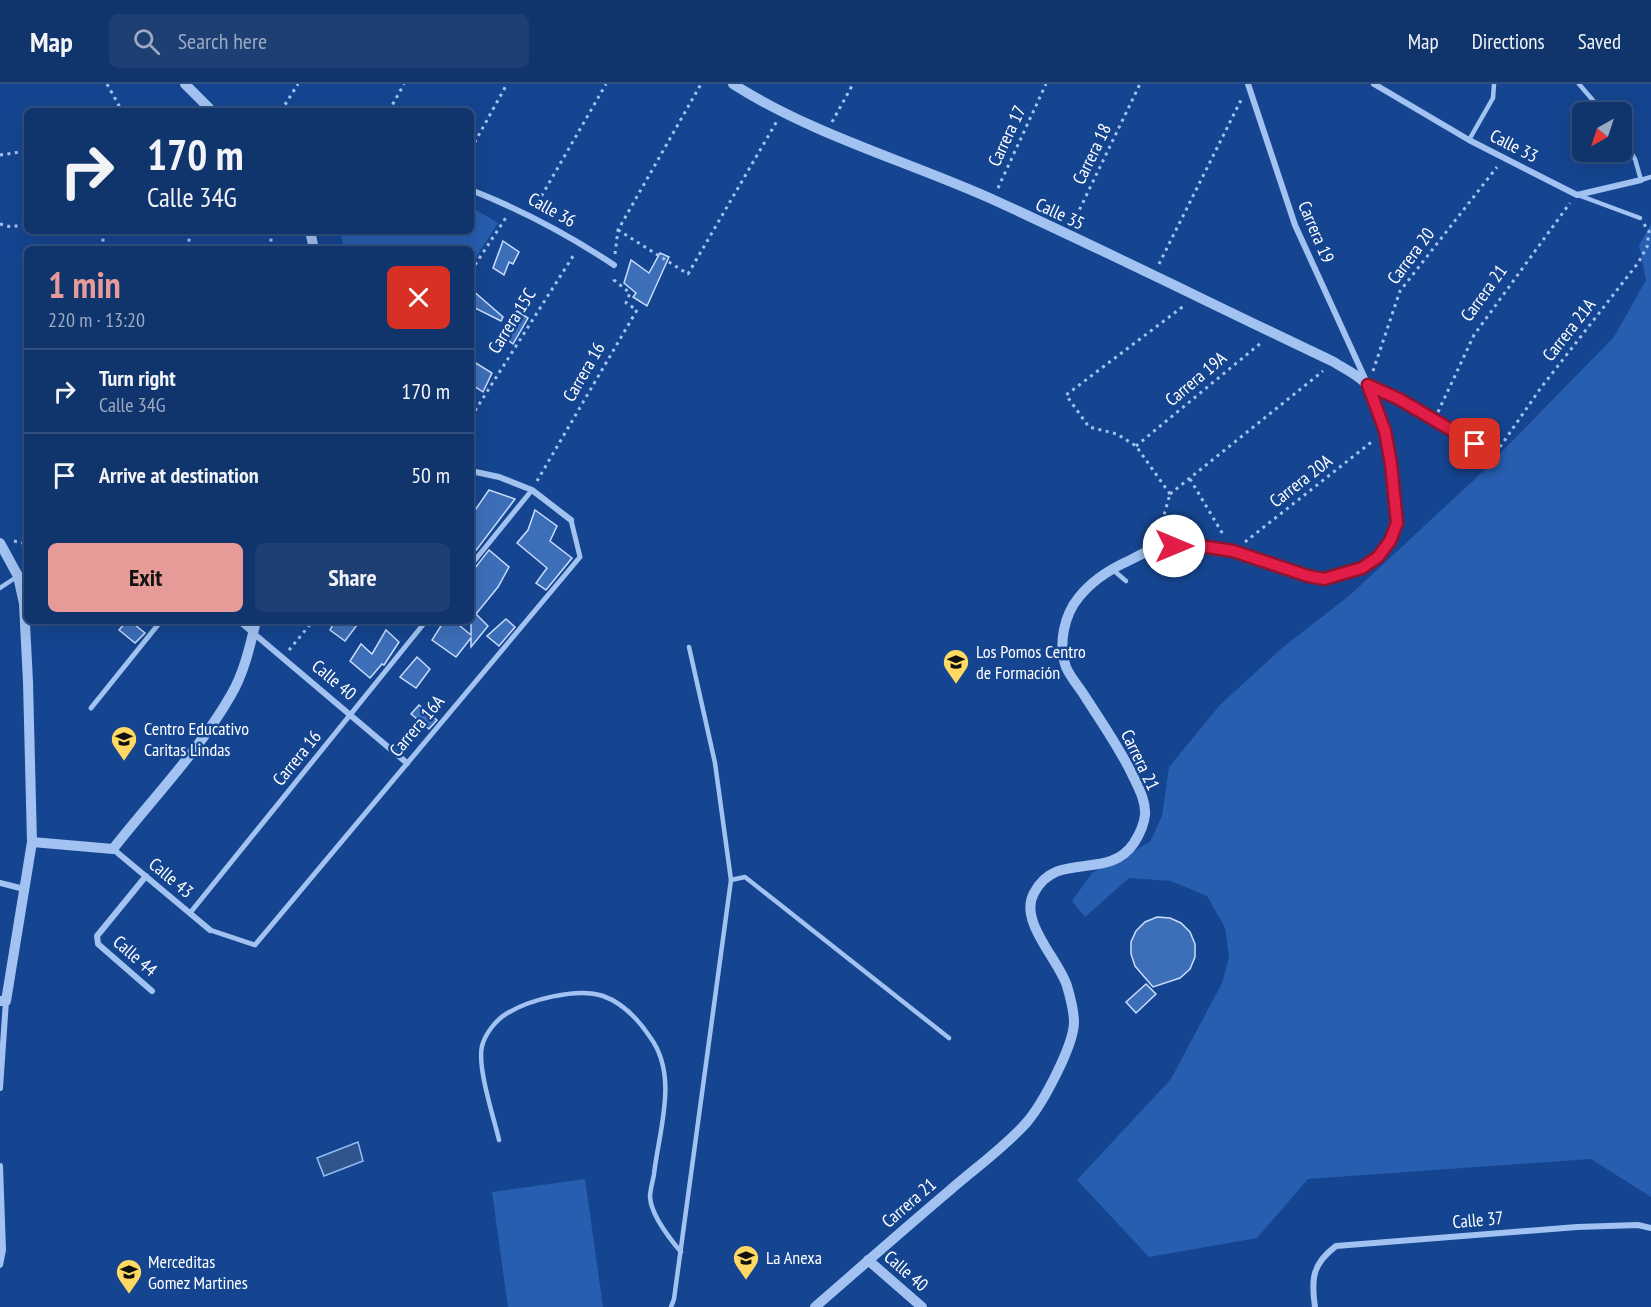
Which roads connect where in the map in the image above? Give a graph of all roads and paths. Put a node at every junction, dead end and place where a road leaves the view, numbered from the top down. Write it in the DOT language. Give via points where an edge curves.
graph roads {
  1 [pos="107,84"];
  2 [pos="185,84"];
  3 [pos="298,84"];
  4 [pos="404,84"];
  5 [pos="507,84"];
  6 [pos="606,84"];
  7 [pos="700,84"];
  8 [pos="732,84"];
  9 [pos="853,84"];
  10 [pos="1046,84"];
  11 [pos="1140,84"];
  12 [pos="1374,84"];
  13 [pos="1494,84"];
  14 [pos="1579,84"];
  15 [pos="1248,85"];
  16 [pos="1594,102"];
  17 [pos="120,108"];
  18 [pos="209,108"];
  19 [pos="283,108"];
  20 [pos="391,108"];
  21 [pos="782,112"];
  22 [pos="827,132"];
  23 [pos="1469,140"];
  24 [pos="474,144"];
  25 [pos="24,151"];
  26 [pos="0,154"];
  27 [pos="1632,154"];
  28 [pos="1504,158"];
  29 [pos="1651,177"];
  30 [pos="1641,180"];
  31 [pos="474,191"];
  32 [pos="1577,195"];
  33 [pos="992,200"];
  34 [pos="513,206"];
  35 [pos="530,215"];
  36 [pos="1640,218"];
  37 [pos="0,224"];
  38 [pos="24,225"];
  39 [pos="618,230"];
  40 [pos="1068,235"];
  41 [pos="581,244"];
  42 [pos="474,266"];
  43 [pos="614,266"];
  44 [pos="1153,276"];
  45 [pos="1197,297"];
  46 [pos="1272,333"];
  47 [pos="1334,362"];
  48 [pos="1368,385"];
  49 [pos="474,412"];
  50 [pos="1435,420"];
  51 [pos="1385,431"];
  52 [pos="1136,446"];
  53 [pos="1494,456"];
  54 [pos="474,472"];
  55 [pos="1190,479"];
  56 [pos="532,490"];
  57 [pos="1170,494"];
  58 [pos="571,520"];
  59 [pos="0,543"];
  60 [pos="1154,548"];
  61 [pos="1233,551"];
  62 [pos="474,562"];
  63 [pos="1112,569"];
  64 [pos="18,576"];
  65 [pos="1125,581"];
  66 [pos="0,588"];
  67 [pos="24,604"];
  68 [pos="25,624"];
  69 [pos="159,624"];
  70 [pos="242,624"];
  71 [pos="255,624"];
  72 [pos="310,624"];
  73 [pos="424,624"];
  74 [pos="253,633"];
  75 [pos="689,647"];
  76 [pos="282,658"];
  77 [pos="91,708"];
  78 [pos="350,715"];
  79 [pos="408,763"];
  80 [pos="32,842"];
  81 [pos="113,849"];
  82 [pos="146,876"];
  83 [pos="731,880"];
  84 [pos="0,883"];
  85 [pos="24,889"];
  86 [pos="190,913"];
  87 [pos="210,930"];
  88 [pos="152,991"];
  89 [pos="3,1001"];
  90 [pos="949,1038"];
  91 [pos="0,1088"];
  92 [pos="499,1140"];
  93 [pos="0,1166"];
  94 [pos="1651,1228"];
  95 [pos="681,1252"];
  96 [pos="868,1260"];
  97 [pos="0,1265"];
  98 [pos="671,1307"];
  99 [pos="815,1307"];
  100 [pos="922,1307"];
  101 [pos="1315,1307"];
  1 -- 17 [label="path"];
  2 -- 18 [label="street"];
  3 -- 19 [label="path"];
  4 -- 20 [label="path"];
  5 -- 24 [label="path"];
  6 -- 35 [label="path"];
  7 -- 39 [label="path"];
  8 -- 21 [label="street, Calle 35"];
  9 -- 22 [label="path"];
  10 -- 33 [label="path, Carrera 17"];
  11 -- 40 [label="path, Carrera 18"];
  12 -- 23 [label="street, Calle 33"];
  13 -- 23 [label="lane" via="1493,98"];
  14 -- 16 [label="lane"];
  15 -- 44 [label="path"];
  15 -- 48 [label="street, Carrera 19" via="1295,225"];
  21 -- 22 [label="street, Calle 35"];
  21 -- 39 [label="path" via="688,274"];
  22 -- 33 [label="street, Calle 35"];
  23 -- 28 [label="street, Calle 33"];
  25 -- 26 [label="path"];
  27 -- 30 [label="lane"];
  28 -- 32 [label="street, Calle 33"];
  28 -- 48 [label="path, Carrera 20" via="1400,291"];
  29 -- 30 [label="lane"];
  30 -- 32 [label="street"];
  31 -- 34 [label="street, Calle 36"];
  32 -- 36 [label="lane"];
  32 -- 50 [label="path, Carrera 21" via="1474,335"];
  33 -- 40 [label="street, Calle 35"];
  34 -- 35 [label="street, Calle 36"];
  34 -- 42 [label="path"];
  35 -- 41 [label="street, Calle 36"];
  36 -- 53 [label="path, Carrera 21A" via="1649,231 1647,247 1638,263 1540,389"];
  37 -- 38 [label="path"];
  39 -- 43 [label="path"];
  40 -- 44 [label="street, Calle 35"];
  41 -- 43 [label="street, Calle 36"];
  41 -- 49 [label="path, Carrera 15C"];
  43 -- 56 [label="path, Carrera 16" via="614,280 630,293 626,303 638,310"];
  44 -- 45 [label="street, Calle 35"];
  45 -- 46 [label="street, Calle 35"];
  45 -- 52 [label="path" via="1066,395 1089,427 1117,434"];
  46 -- 47 [label="street, Calle 35"];
  46 -- 52 [label="path, Carrera 19A"];
  47 -- 48 [label="street, Calle 35"];
  47 -- 55 [label="path"];
  48 -- 50 [label="street"];
  48 -- 51 [label="street, Carrera 21"];
  50 -- 53 [label="street"];
  51 -- 61 [label="path, Carrera 20A"];
  51 -- 61 [label="street, Carrera 21" via="1397,523 1378,557 1362,568 1324,579"];
  52 -- 57 [label="path"];
  54 -- 56 [label="street"];
  55 -- 57 [label="path"];
  55 -- 61 [label="path"];
  56 -- 58 [label="street"];
  56 -- 62 [label="street"];
  57 -- 60 [label="path"];
  58 -- 79 [label="street, Carrera 16A" via="580,557"];
  59 -- 64 [label="street"];
  60 -- 61 [label="street, Carrera 21" via="1194,545"];
  60 -- 63 [label="street, Carrera 21"];
  63 -- 65 [label="lane"];
  63 -- 96 [label="street, Carrera 21" via="1070,608 1063,647 1067,668 1123,755 1143,798 1145,816 1140,833 1121,857 1103,865 1063,868 1035,889 1031,898 1033,925 1067,985 1074,1023 1066,1054 1027,1121"];
  64 -- 66 [label="lane"];
  64 -- 67 [label="street"];
  68 -- 80 [label="street"];
  69 -- 77 [label="street"];
  70 -- 74 [label="street, Calle 40"];
  71 -- 74 [label="street"];
  72 -- 76 [label="path"];
  73 -- 78 [label="street, Carrera 16"];
  74 -- 76 [label="street, Calle 40"];
  74 -- 81 [label="street" via="232,694"];
  75 -- 83 [label="lane" via="715,763"];
  76 -- 78 [label="street, Calle 40"];
  78 -- 79 [label="street, Calle 40"];
  78 -- 86 [label="street, Carrera 16"];
  79 -- 87 [label="street, Carrera 16A" via="255,945"];
  80 -- 81 [label="street"];
  80 -- 85 [label="street"];
  81 -- 82 [label="street, Calle 43"];
  82 -- 86 [label="street, Calle 43"];
  82 -- 88 [label="street, Calle 44" via="97,936 98,944"];
  83 -- 90 [label="lane" via="745,877"];
  83 -- 95 [label="lane"];
  84 -- 85 [label="street"];
  85 -- 89 [label="street"];
  86 -- 87 [label="street, Calle 43"];
  89 -- 91 [label="street"];
  92 -- 95 [label="lane" via="481,1063 482,1046 493,1025 506,1014 565,993 601,995 627,1009 652,1038 666,1071 665,1104 650,1198 663,1230"];
  93 -- 97 [label="street"];
  94 -- 101 [label="street, Calle 37" via="1577,1227 1336,1246 1316,1266 1312,1287"];
  95 -- 98 [label="lane"];
  96 -- 99 [label="street, Carrera 21"];
  96 -- 100 [label="street, Calle 40"];
}
